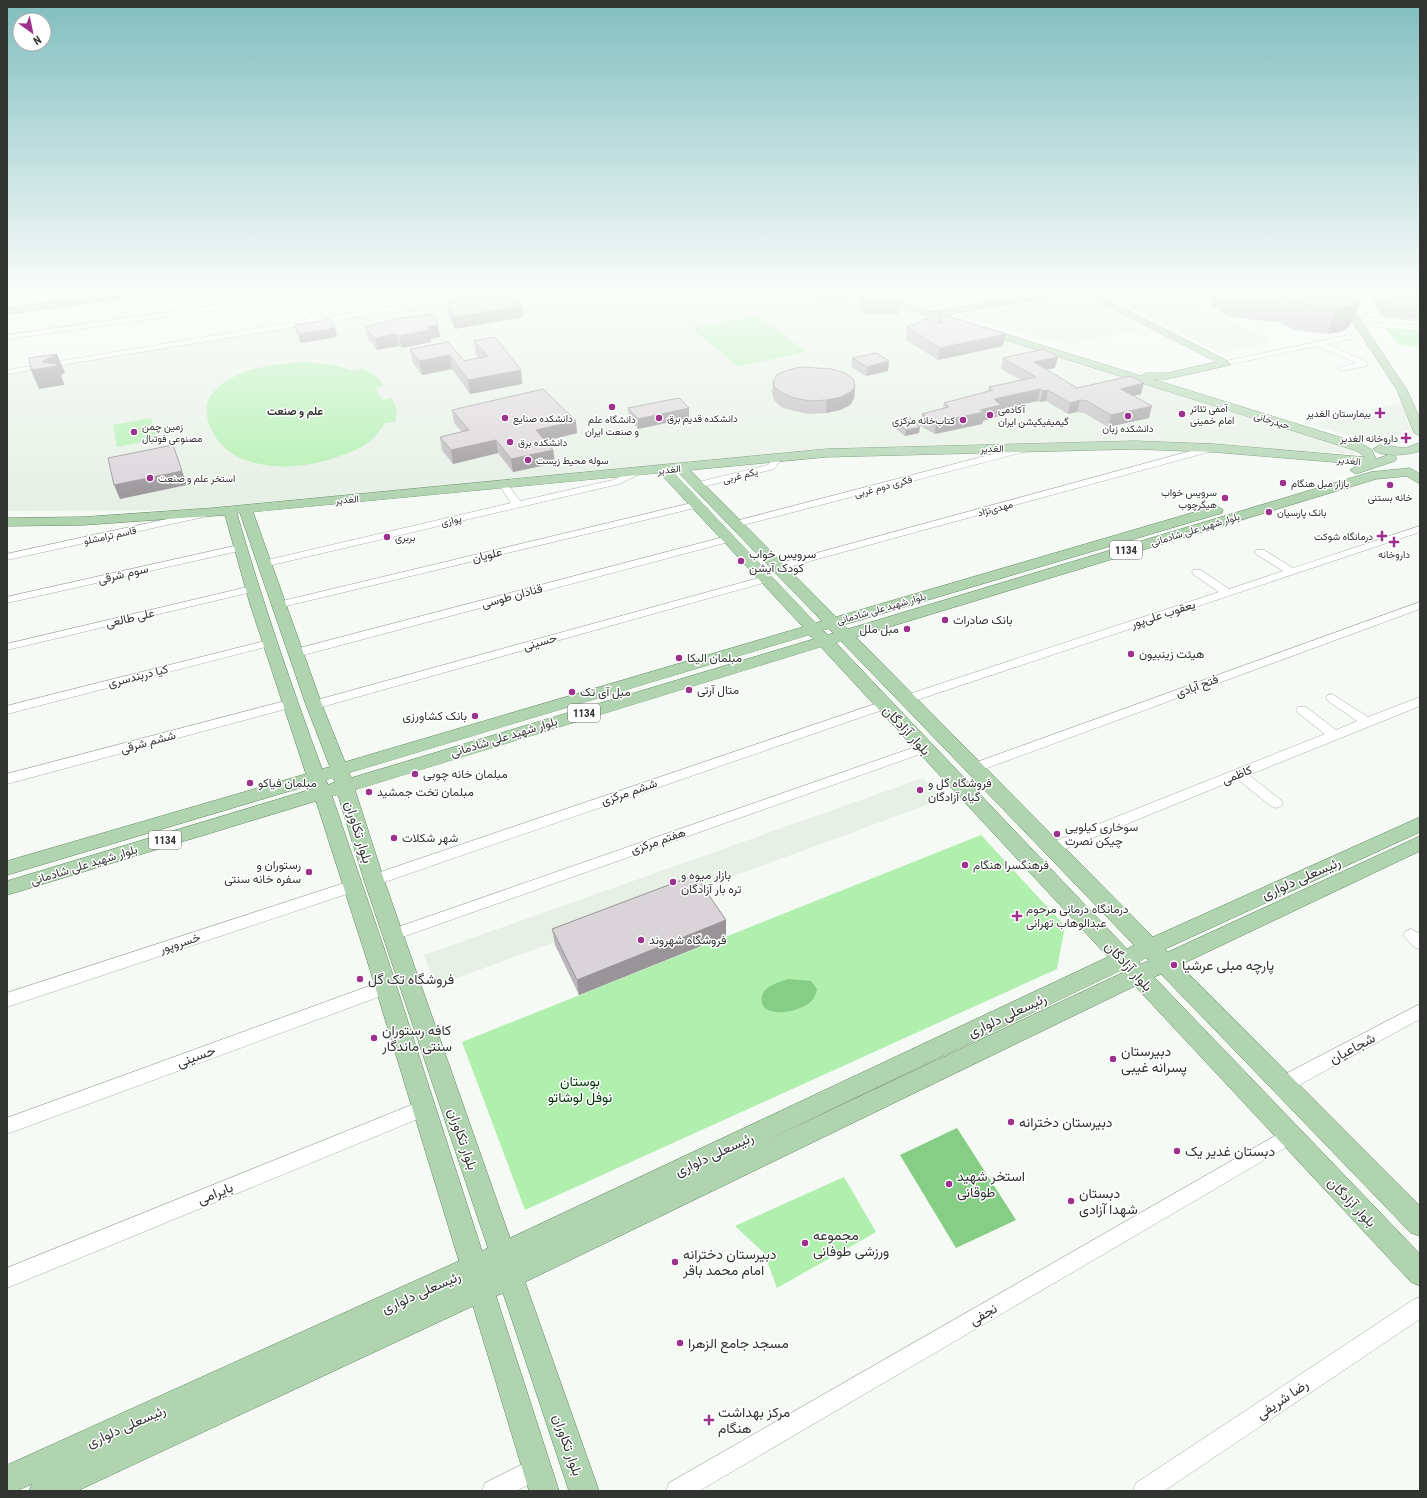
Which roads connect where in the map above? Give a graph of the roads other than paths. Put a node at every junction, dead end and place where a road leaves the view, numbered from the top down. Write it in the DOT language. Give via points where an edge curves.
graph roads {
  1 [pos="56,364"];
  2 [pos="1091,364"];
  3 [pos="1222,364"];
  4 [pos="1364,364"];
  5 [pos="1385,364"];
  6 [pos="1394,364"];
  7 [pos="1343,369"];
  8 [pos="7,372"];
  9 [pos="1126,375"];
  10 [pos="1167,376"];
  11 [pos="1416,398"];
  12 [pos="1420,433"];
  13 [pos="1031,447"];
  14 [pos="1420,447"];
  15 [pos="1213,448"];
  16 [pos="1406,452"];
  17 [pos="1420,453"];
  18 [pos="777,458"];
  19 [pos="1332,458"];
  20 [pos="1391,458"];
  21 [pos="680,468"];
  22 [pos="1373,469"];
  23 [pos="663,470"];
  24 [pos="1349,470"];
  25 [pos="637,472"];
  26 [pos="1417,475"];
  27 [pos="698,485"];
  28 [pos="1420,487"];
  29 [pos="506,488"];
  30 [pos="696,504"];
  31 [pos="517,505"];
  32 [pos="236,510"];
  33 [pos="213,512"];
  34 [pos="7,522"];
  35 [pos="736,524"];
  36 [pos="1420,529"];
  37 [pos="728,539"];
  38 [pos="239,548"];
  39 [pos="1260,552"];
  40 [pos="7,557"];
  41 [pos="263,564"];
  42 [pos="777,567"];
  43 [pos="1197,572"];
  44 [pos="1292,572"];
  45 [pos="766,580"];
  46 [pos="252,589"];
  47 [pos="1228,593"];
  48 [pos="7,600"];
  49 [pos="278,605"];
  50 [pos="1420,605"];
  51 [pos="837,628"];
  52 [pos="817,634"];
  53 [pos="269,643"];
  54 [pos="7,647"];
  55 [pos="296,653"];
  56 [pos="1332,698"];
  57 [pos="907,699"];
  58 [pos="1420,700"];
  59 [pos="289,704"];
  60 [pos="314,705"];
  61 [pos="884,705"];
  62 [pos="7,710"];
  63 [pos="1302,710"];
  64 [pos="1367,722"];
  65 [pos="1335,735"];
  66 [pos="924,748"];
  67 [pos="974,768"];
  68 [pos="1239,774"];
  69 [pos="343,778"];
  70 [pos="7,779"];
  71 [pos="320,785"];
  72 [pos="1276,803"];
  73 [pos="1420,824"];
  74 [pos="1420,843"];
  75 [pos="1053,848"];
  76 [pos="7,868"];
  77 [pos="364,883"];
  78 [pos="7,888"];
  79 [pos="392,935"];
  80 [pos="1157,954"];
  81 [pos="1130,967"];
  82 [pos="386,987"];
  83 [pos="7,1000"];
  84 [pos="1420,1011"];
  85 [pos="1284,1084"];
  86 [pos="424,1108"];
  87 [pos="7,1126"];
  88 [pos="1289,1136"];
  89 [pos="1420,1224"];
  90 [pos="506,1265"];
  91 [pos="1420,1273"];
  92 [pos="7,1278"];
  93 [pos="478,1278"];
  94 [pos="1420,1307"];
  95 [pos="537,1468"];
  96 [pos="7,1480"];
  97 [pos="44,1491"];
  98 [pos="493,1491"];
  99 [pos="544,1491"];
  100 [pos="584,1491"];
  101 [pos="677,1491"];
  102 [pos="1144,1491"];
  1 -- 8 [label="street"];
  2 -- 9 [label="main road, حیدرخانی"];
  3 -- 10 [label="main road"];
  4 -- 7 [label="street"];
  5 -- 12 [label="main road" via="1402,390"];
  6 -- 11 [label="main road"];
  9 -- 10 [label="main road"];
  9 -- 22 [label="main road, حیدرخانی" via="1358,446 1367,451"];
  10 -- 16 [label="main road, حیدرخانی" via="1166,382 1175,387 1370,447"];
  13 -- 15 [label="main road, الغدیر" via="1135,445"];
  13 -- 18 [label="main road, الغدیر" via="826,453"];
  13 -- 35 [label="street, فکری دوم غربی"];
  14 -- 16 [label="main road, بلوار شهید علی شادمانی"];
  15 -- 19 [label="main road, الغدیر"];
  15 -- 42 [label="street, مهدی‌نژاد"];
  16 -- 17 [label="main road"];
  16 -- 20 [label="main road, بلوار شهید علی شادمانی" via="1394,454"];
  18 -- 21 [label="main road, الغدیر"];
  18 -- 27 [label="street, یکم غربی" via="771,467"];
  19 -- 22 [label="main road, الغدیر"];
  19 -- 24 [label="main road, الغدیر"];
  20 -- 22 [label="main road, بلوار شهید علی شادمانی / 1134"];
  20 -- 26 [label="main road" via="1398,467"];
  21 -- 23 [label="main road, الغدیر"];
  21 -- 27 [label="main road, بلوار آزادگان"];
  22 -- 24 [label="main road, بلوار شهید علی شادمانی / 1134"];
  22 -- 26 [label="main road, بلوار شهید علی شادمانی / 1134"];
  22 -- 28 [label="main road"];
  22 -- 51 [label="main road, بلوار شهید علی شادمانی / 1134"];
  23 -- 25 [label="main road, الغدیر"];
  23 -- 30 [label="main road, بلوار آزادگان"];
  24 -- 51 [label="main road, بلوار شهید علی شادمانی / 1134"];
  25 -- 31 [label="street, پوازی" via="616,482"];
  25 -- 32 [label="main road, الغدیر"];
  27 -- 35 [label="main road, بلوار آزادگان"];
  29 -- 31 [label="street"];
  30 -- 37 [label="main road, بلوار آزادگان"];
  30 -- 49 [label="street, علویان"];
  31 -- 41 [label="street, پوازی"];
  32 -- 33 [label="main road, الغدیر"];
  32 -- 38 [label="main road, بلوار تکاوران"];
  32 -- 41 [label="main road, بلوار تکاوران"];
  33 -- 34 [label="main road, الغدیر"];
  33 -- 40 [label="street, قاسم ترامشلو"];
  35 -- 42 [label="main road, بلوار آزادگان"];
  36 -- 44 [label="street, یعقوب علی‌پور"];
  37 -- 45 [label="main road, بلوار آزادگان"];
  37 -- 55 [label="street, قنادان طوسی"];
  38 -- 46 [label="main road, بلوار تکاوران"];
  38 -- 48 [label="street, سوم شرقی"];
  39 -- 44 [label="street"];
  41 -- 49 [label="main road, بلوار تکاوران"];
  42 -- 51 [label="main road, بلوار آزادگان"];
  43 -- 47 [label="street"];
  44 -- 47 [label="street, یعقوب علی‌پور"];
  45 -- 52 [label="main road, بلوار آزادگان"];
  45 -- 60 [label="street, حسینی"];
  46 -- 53 [label="main road, بلوار تکاوران"];
  46 -- 54 [label="street, علی طالعی"];
  47 -- 57 [label="street, یعقوب علی‌پور"];
  49 -- 55 [label="main road, بلوار تکاوران"];
  50 -- 67 [label="street, فتح آبادی"];
  51 -- 52 [label="main road, 1134"];
  51 -- 57 [label="main road, بلوار آزادگان"];
  52 -- 61 [label="main road, بلوار آزادگان"];
  52 -- 69 [label="main road, بلوار شهید علی شادمانی / 1134"];
  53 -- 59 [label="main road, بلوار تکاوران"];
  53 -- 62 [label="street, کیا دربندسری"];
  55 -- 60 [label="main road, بلوار تکاوران"];
  56 -- 64 [label="street"];
  57 -- 67 [label="main road, بلوار آزادگان"];
  58 -- 64 [label="street, کاظمی"];
  59 -- 70 [label="street, ششم شرقی"];
  59 -- 71 [label="main road, بلوار تکاوران"];
  60 -- 69 [label="main road, بلوار تکاوران"];
  61 -- 66 [label="main road, بلوار آزادگان"];
  61 -- 77 [label="street, ششم مرکزی"];
  63 -- 65 [label="street"];
  64 -- 65 [label="street, کاظمی"];
  65 -- 68 [label="street, کاظمی"];
  66 -- 79 [label="street, هفتم مرکزی"];
  66 -- 81 [label="main road, بلوار آزادگان"];
  67 -- 75 [label="main road, بلوار آزادگان"];
  68 -- 72 [label="street"];
  68 -- 75 [label="street, کاظمی"];
  69 -- 71 [label="main road, 1134"];
  69 -- 77 [label="main road, بلوار تکاوران"];
  71 -- 76 [label="main road, بلوار شهید علی شادمانی / 1134"];
  71 -- 77 [label="main road, بلوار تکاوران"];
  71 -- 78 [label="main road, بلوار شهید علی شادمانی / 1134"];
  73 -- 80 [label="main road, رئیسعلی دلواری"];
  74 -- 80 [label="main road, رئیسعلی دلواری"];
  75 -- 80 [label="main road, بلوار آزادگان"];
  77 -- 79 [label="main road, بلوار تکاوران"];
  77 -- 82 [label="main road, بلوار تکاوران"];
  77 -- 83 [label="street, خسروپور"];
  79 -- 90 [label="main road, بلوار تکاوران"];
  80 -- 81 [label="main road, رئیسعلی دلواری"];
  80 -- 85 [label="main road, بلوار آزادگان"];
  81 -- 88 [label="main road, بلوار آزادگان"];
  81 -- 90 [label="main road, رئیسعلی دلواری"];
  82 -- 86 [label="main road, بلوار تکاوران"];
  82 -- 87 [label="street, حسینی"];
  84 -- 85 [label="street, شجاعیان"];
  85 -- 89 [label="main road, بلوار آزادگان"];
  86 -- 92 [label="street, بایرامی"];
  86 -- 93 [label="main road, بلوار تکاوران"];
  88 -- 91 [label="main road, بلوار آزادگان"];
  88 -- 101 [label="street, نجفی"];
  90 -- 93 [label="main road, رئیسعلی دلواری"];
  90 -- 100 [label="main road, بلوار تکاوران"];
  93 -- 95 [label="main road, بلوار تکاوران"];
  93 -- 96 [label="main road, رئیسعلی دلواری"];
  93 -- 97 [label="main road, رئیسعلی دلواری"];
  94 -- 102 [label="street, رضا شریفی"];
  95 -- 98 [label="street"];
  95 -- 99 [label="main road, بلوار تکاوران"];
}
